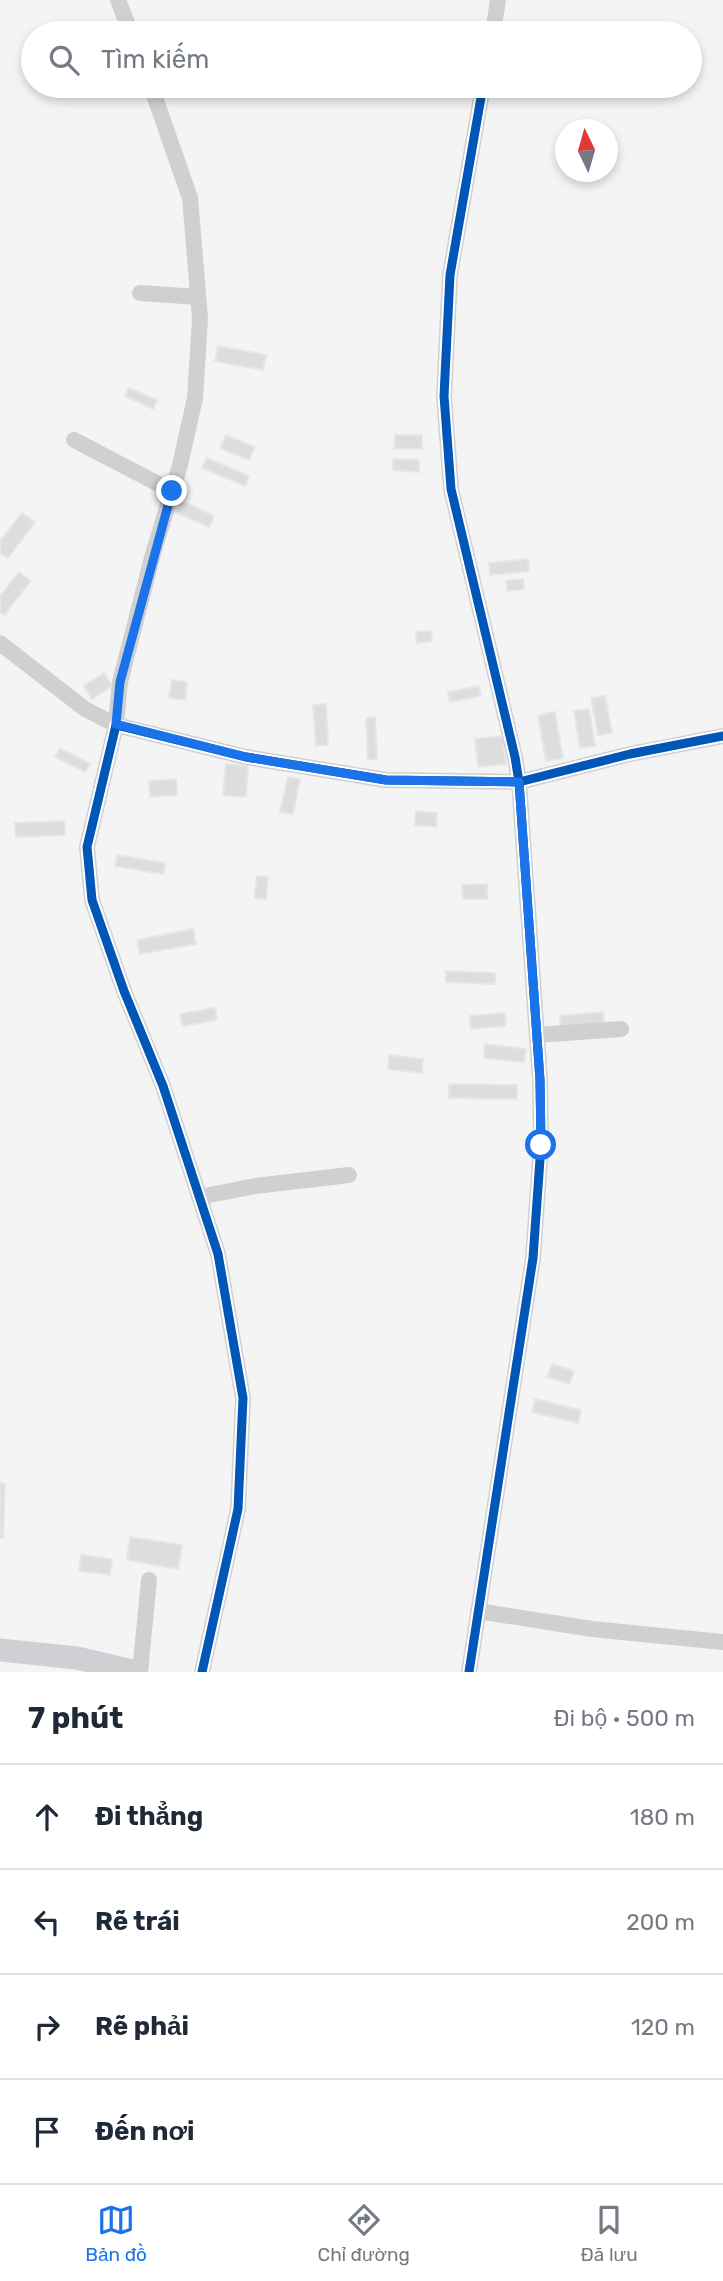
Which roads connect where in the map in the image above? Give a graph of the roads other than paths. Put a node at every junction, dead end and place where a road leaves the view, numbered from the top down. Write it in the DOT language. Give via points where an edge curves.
graph roads {
  1 [pos="118,0"];
  2 [pos="498,0"];
  3 [pos="126,21"];
  4 [pos="495,21"];
  5 [pos="155,98"];
  6 [pos="481,98"];
  7 [pos="141,293"];
  8 [pos="198,297"];
  9 [pos="74,440"];
  10 [pos="172,491"];
  11 [pos="0,643"];
  12 [pos="116,724"];
  13 [pos="723,736"];
  14 [pos="519,782"];
  15 [pos="621,1029"];
  16 [pos="537,1035"];
  17 [pos="349,1175"];
  18 [pos="199,1197"];
  19 [pos="149,1580"];
  20 [pos="478,1611"];
  21 [pos="723,1642"];
  22 [pos="0,1650"];
  23 [pos="138,1672"];
  24 [pos="202,1672"];
  25 [pos="469,1672"];
  1 -- 3 [label="street"];
  2 -- 4 [label="street"];
  5 -- 8 [label="street" via="190,198"];
  6 -- 14 [label="street" via="450,275 444,396 451,489"];
  7 -- 8 [label="street"];
  8 -- 10 [label="street" via="195,398"];
  9 -- 10 [label="street"];
  10 -- 12 [label="street" via="120,682"];
  11 -- 12 [label="street" via="85,709"];
  12 -- 14 [label="street" via="246,757 386,780"];
  12 -- 18 [label="street" via="87,847 92,900 163,1086"];
  13 -- 14 [label="street"];
  14 -- 16 [label="street"];
  15 -- 16 [label="street"];
  16 -- 20 [label="street" via="541,1145 533,1258"];
  17 -- 18 [label="street"];
  18 -- 24 [label="street" via="218,1254 243,1398 238,1509"];
  19 -- 23 [label="street"];
  20 -- 21 [label="street" via="592,1629"];
  20 -- 25 [label="street"];
  22 -- 23 [label="main road" via="77,1658"];
}
